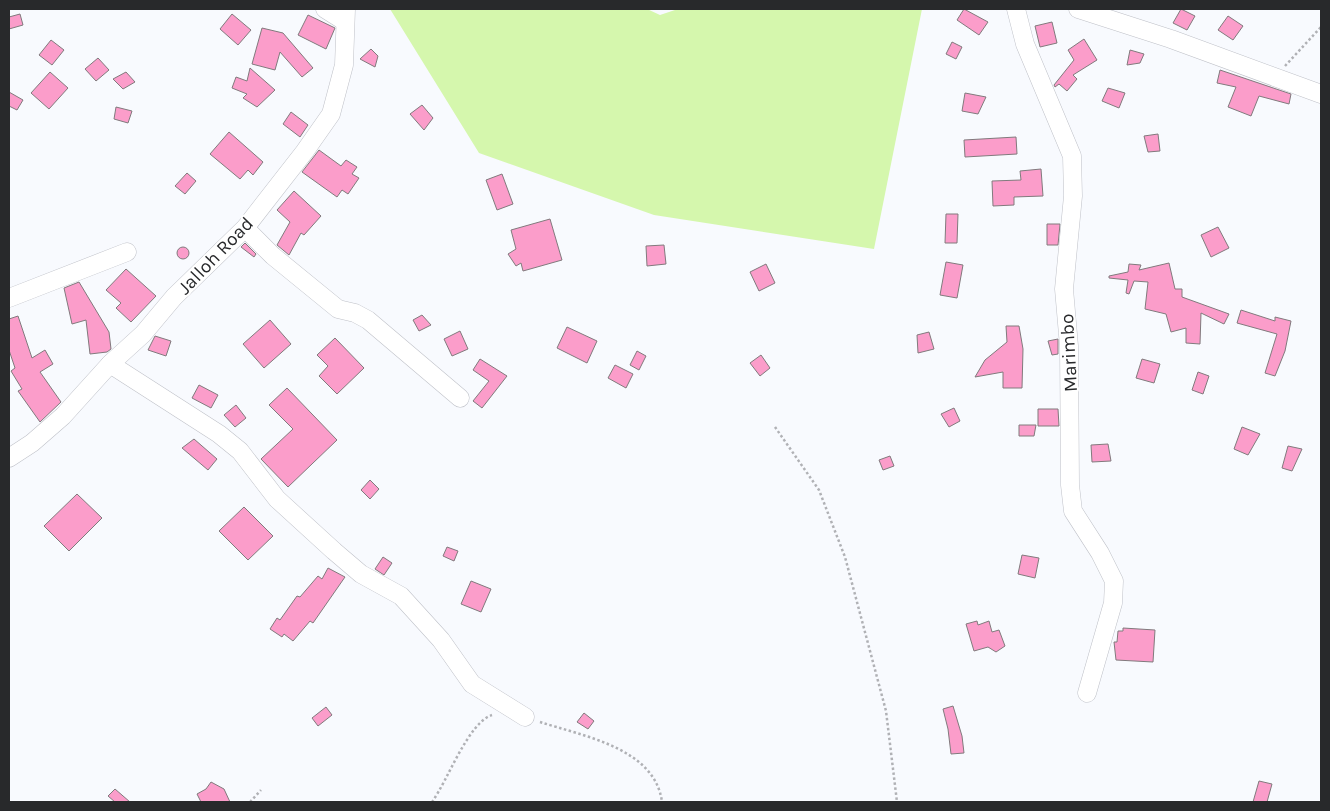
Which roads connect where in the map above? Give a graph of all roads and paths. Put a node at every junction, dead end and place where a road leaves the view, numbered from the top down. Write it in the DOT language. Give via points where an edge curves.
graph roads {
  1 [pos="325,9"];
  2 [pos="1016,9"];
  3 [pos="1078,9"];
  4 [pos="345,15"];
  5 [pos="1321,27"];
  6 [pos="1275,76"];
  7 [pos="1321,94"];
  8 [pos="245,228"];
  9 [pos="127,252"];
  10 [pos="9,298"];
  11 [pos="110,364"];
  12 [pos="460,398"];
  13 [pos="775,427"];
  14 [pos="9,458"];
  15 [pos="1087,693"];
  16 [pos="499,715"];
  17 [pos="525,717"];
  18 [pos="261,790"];
  19 [pos="250,802"];
  20 [pos="432,802"];
  21 [pos="662,802"];
  22 [pos="897,802"];
  1 -- 4 [label="street"];
  2 -- 15 [label="street, Marimbo" via="1024,44 1072,156 1073,196 1064,289 1069,346 1070,485 1073,512 1100,552 1114,581 1112,603"];
  3 -- 6 [label="street"];
  4 -- 8 [label="street, Jalloh Road" via="344,65 331,114"];
  5 -- 6 [label="path"];
  6 -- 7 [label="street"];
  8 -- 11 [label="street, Jalloh Road"];
  8 -- 12 [label="street" via="273,256 338,309 368,320"];
  9 -- 10 [label="street"];
  11 -- 14 [label="street, Jalloh Road" via="63,416"];
  11 -- 17 [label="street" via="220,434 240,451 277,499 334,551 362,574 401,596 441,640 472,684"];
  13 -- 22 [label="path" via="819,490 845,557 886,711"];
  16 -- 20 [label="path" via="490,714 471,732 444,786"];
  17 -- 21 [label="path" via="609,745 644,765 660,788"];
  18 -- 19 [label="path"];
}
